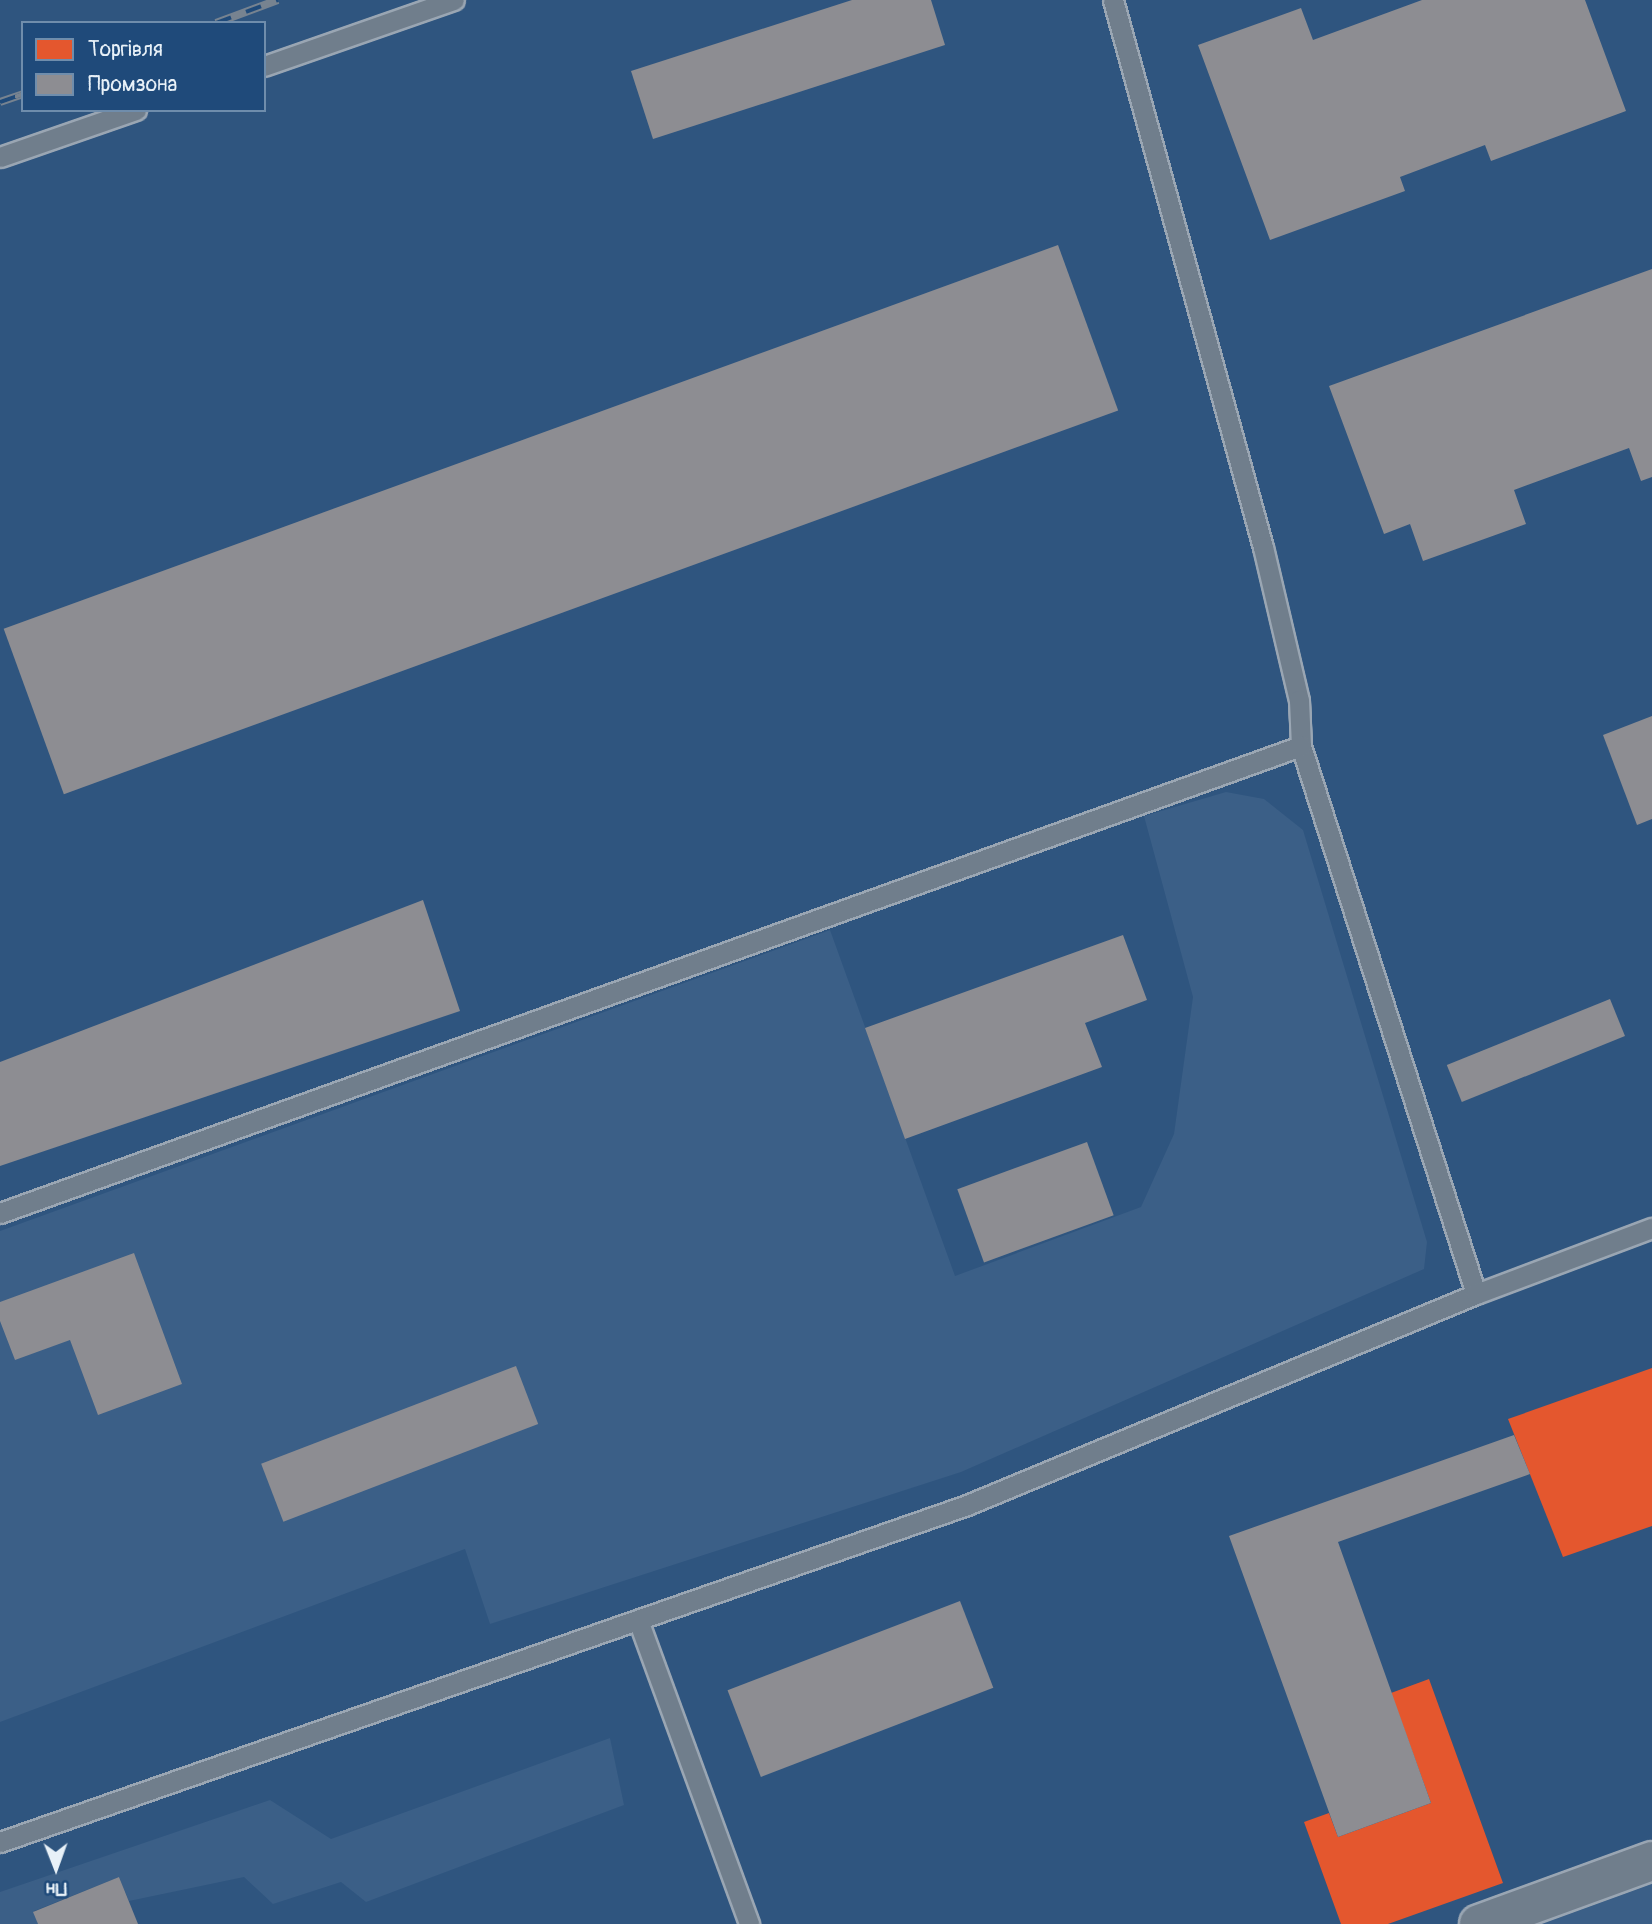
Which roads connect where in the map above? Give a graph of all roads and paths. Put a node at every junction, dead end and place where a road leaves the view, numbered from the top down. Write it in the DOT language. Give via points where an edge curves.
graph roads {
  1 [pos="454,0"];
  2 [pos="1113,0"];
  3 [pos="266,65"];
  4 [pos="130,112"];
  5 [pos="0,157"];
  6 [pos="1301,746"];
  7 [pos="0,1213"];
  8 [pos="1652,1228"];
  9 [pos="1476,1294"];
  10 [pos="638,1620"];
  11 [pos="0,1842"];
  12 [pos="1652,1861"];
  13 [pos="749,1924"];
  14 [pos="1479,1924"];
  1 -- 3 [label="lane"];
  2 -- 6 [label="lane" via="1263,547 1299,699"];
  4 -- 5 [label="lane"];
  6 -- 7 [label="lane"];
  6 -- 9 [label="lane"];
  8 -- 9 [label="lane"];
  9 -- 10 [label="lane" via="967,1505"];
  10 -- 11 [label="lane"];
  10 -- 13 [label="lane"];
  12 -- 14 [label="street"];
}
